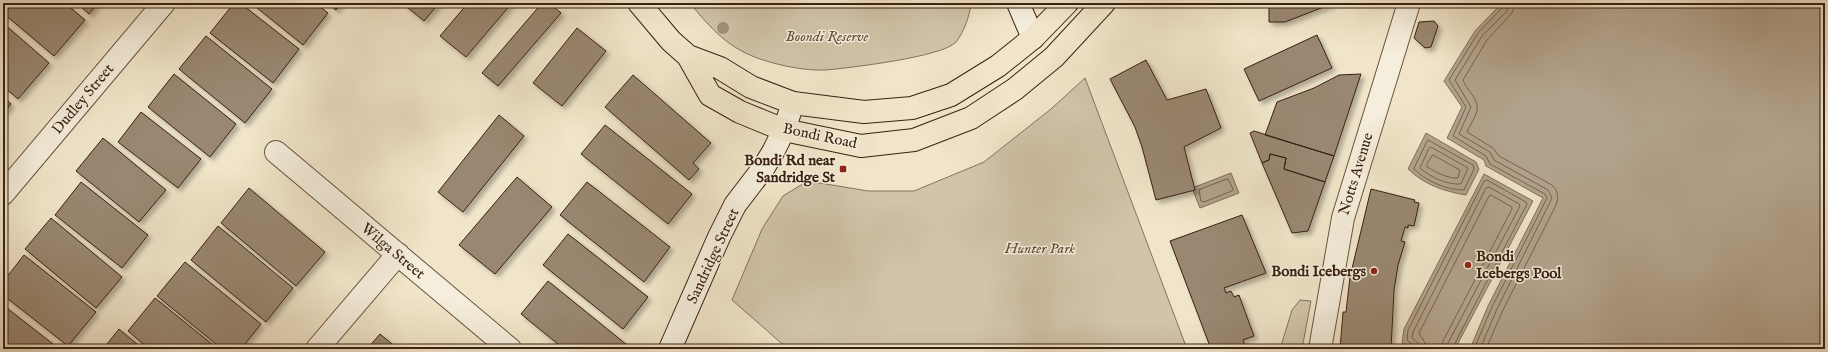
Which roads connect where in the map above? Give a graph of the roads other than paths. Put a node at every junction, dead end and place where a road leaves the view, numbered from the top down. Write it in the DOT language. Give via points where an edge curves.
graph roads {
  1 [pos="164,3"];
  2 [pos="639,3"];
  3 [pos="1018,3"];
  4 [pos="1066,3"];
  5 [pos="1104,3"];
  6 [pos="1409,3"];
  7 [pos="1033,38"];
  8 [pos="688,56"];
  9 [pos="793,103"];
  10 [pos="784,130"];
  11 [pos="276,152"];
  12 [pos="3,194"];
  13 [pos="398,254"];
  14 [pos="317,349"];
  15 [pos="510,349"];
  16 [pos="670,349"];
  17 [pos="1320,349"];
  1 -- 12 [label="street, Dudley Street"];
  2 -- 8 [label="main road, Bondi Road"];
  3 -- 7 [label="street"];
  4 -- 7 [label="main road, Bondi Road"];
  5 -- 10 [label="main road, Bondi Road" via="1054,57 1015,89 971,118 914,140 861,146"];
  6 -- 17 [label="street, Notts Avenue" via="1343,218"];
  7 -- 9 [label="main road, Bondi Road" via="998,66 951,95 912,108 864,112"];
  8 -- 9 [label="main road, Bondi Road" via="720,68 751,86"];
  8 -- 10 [label="main road, Bondi Road" via="710,95 740,112"];
  9 -- 10 [label="street, Sandridge Street"];
  10 -- 16 [label="street, Sandridge Street" via="764,167 735,205"];
  11 -- 13 [label="street, Wilga Street"];
  13 -- 14 [label="street"];
  13 -- 15 [label="street, Wilga Street"];
}
